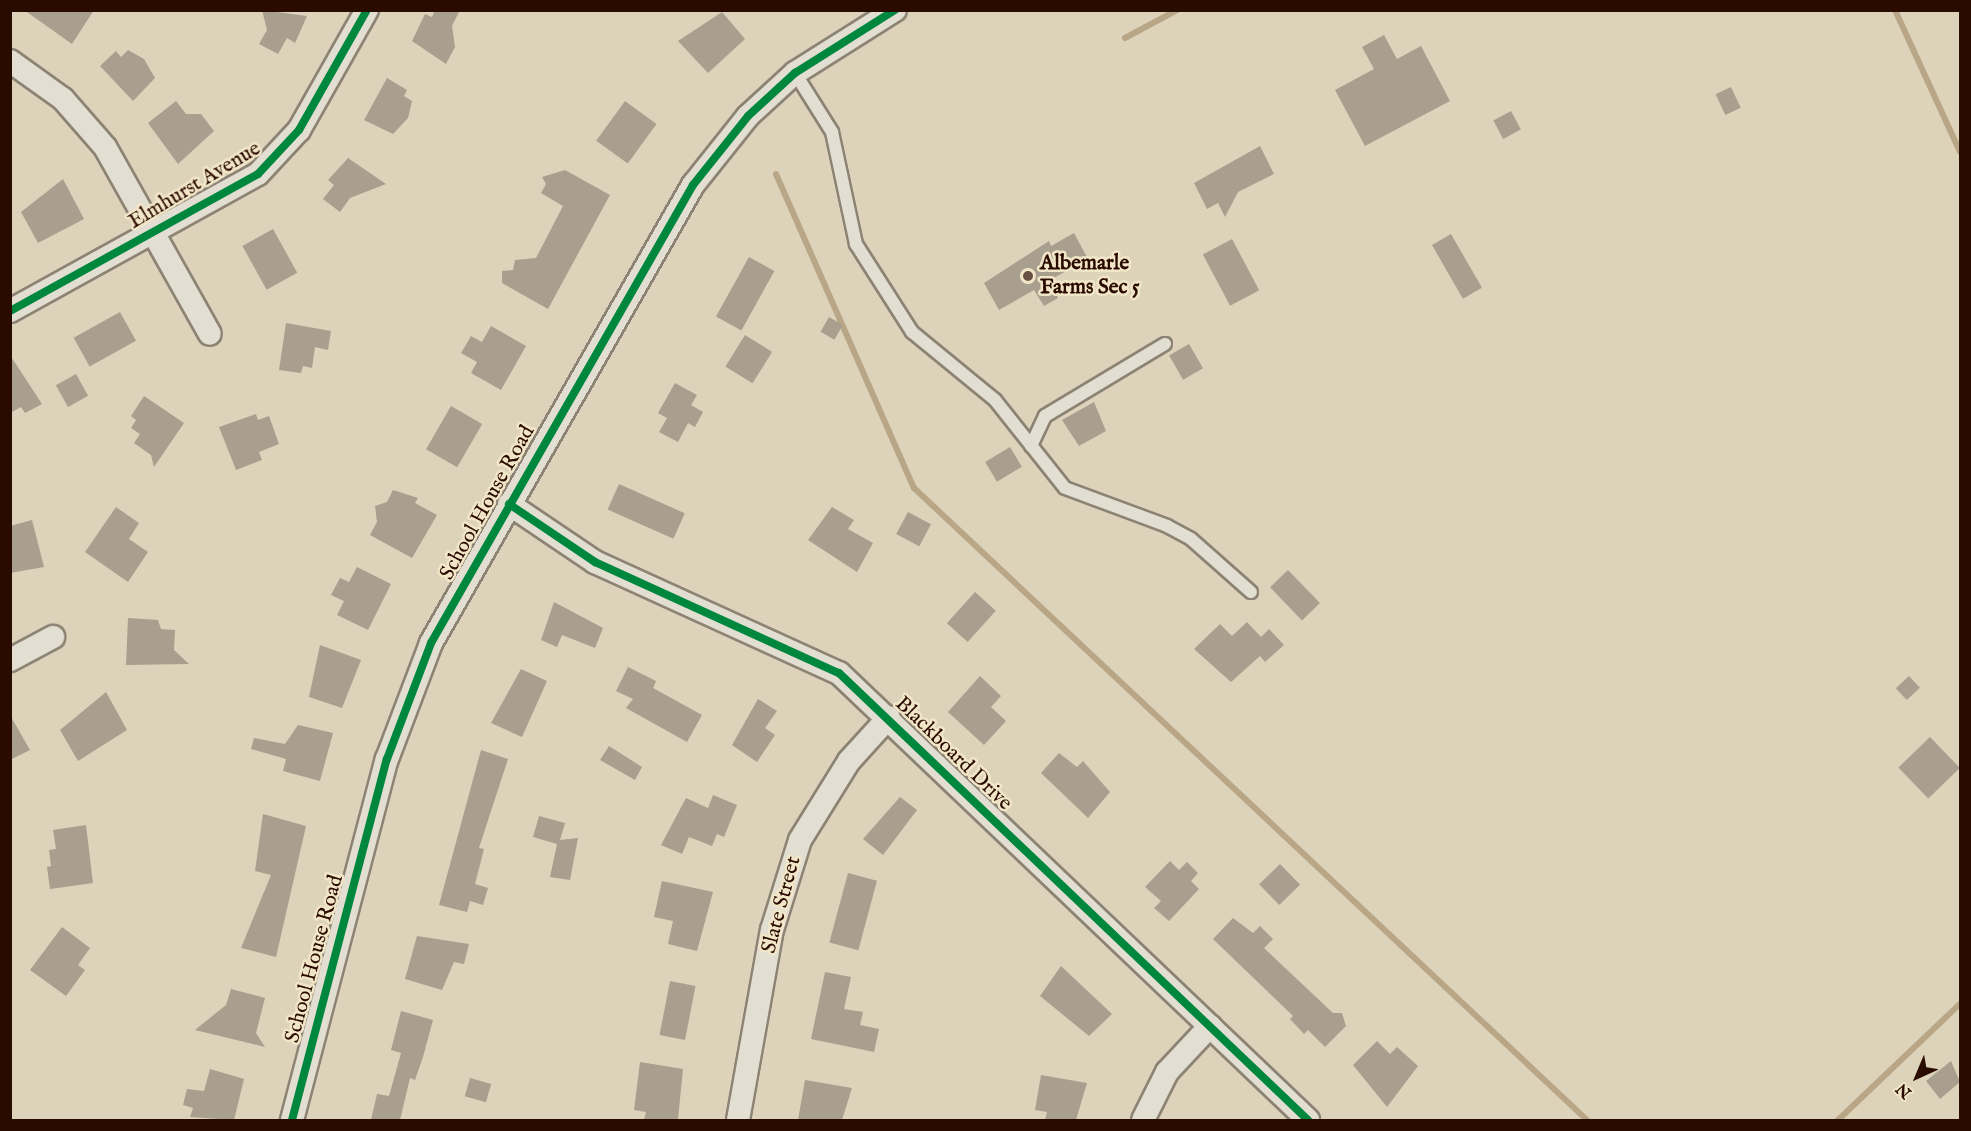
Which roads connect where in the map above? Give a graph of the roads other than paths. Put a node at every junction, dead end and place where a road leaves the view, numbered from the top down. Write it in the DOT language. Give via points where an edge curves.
graph roads {
  1 [pos="367,10"];
  2 [pos="895,10"];
  3 [pos="10,61"];
  4 [pos="795,73"];
  5 [pos="155,232"];
  6 [pos="10,311"];
  7 [pos="210,334"];
  8 [pos="1165,344"];
  9 [pos="1031,446"];
  10 [pos="509,504"];
  11 [pos="1251,592"];
  12 [pos="53,637"];
  13 [pos="10,660"];
  14 [pos="889,717"];
  15 [pos="1210,1026"];
  16 [pos="292,1120"];
  17 [pos="738,1120"];
  18 [pos="1143,1120"];
  19 [pos="1308,1120"];
  1 -- 5 [label="street, Elmhurst Avenue" via="299,129 277,158"];
  2 -- 4 [label="street, School House Road"];
  3 -- 5 [label="street" via="63,99 92,128"];
  4 -- 9 [label="lane" via="832,132 846,217 873,275 912,332 995,400"];
  4 -- 10 [label="street, School House Road" via="748,116 693,184"];
  5 -- 6 [label="street, Elmhurst Avenue"];
  5 -- 7 [label="street"];
  8 -- 9 [label="lane" via="1045,416"];
  9 -- 11 [label="lane" via="1065,488 1167,526 1191,539"];
  10 -- 14 [label="street, Blackboard Drive" via="595,562 816,660"];
  10 -- 16 [label="street, School House Road" via="407,698"];
  12 -- 13 [label="street"];
  14 -- 15 [label="street, Blackboard Drive"];
  14 -- 17 [label="street, Slate Street" via="849,761 800,840 772,930"];
  15 -- 18 [label="street" via="1167,1072"];
  15 -- 19 [label="street, Blackboard Drive"];
}
